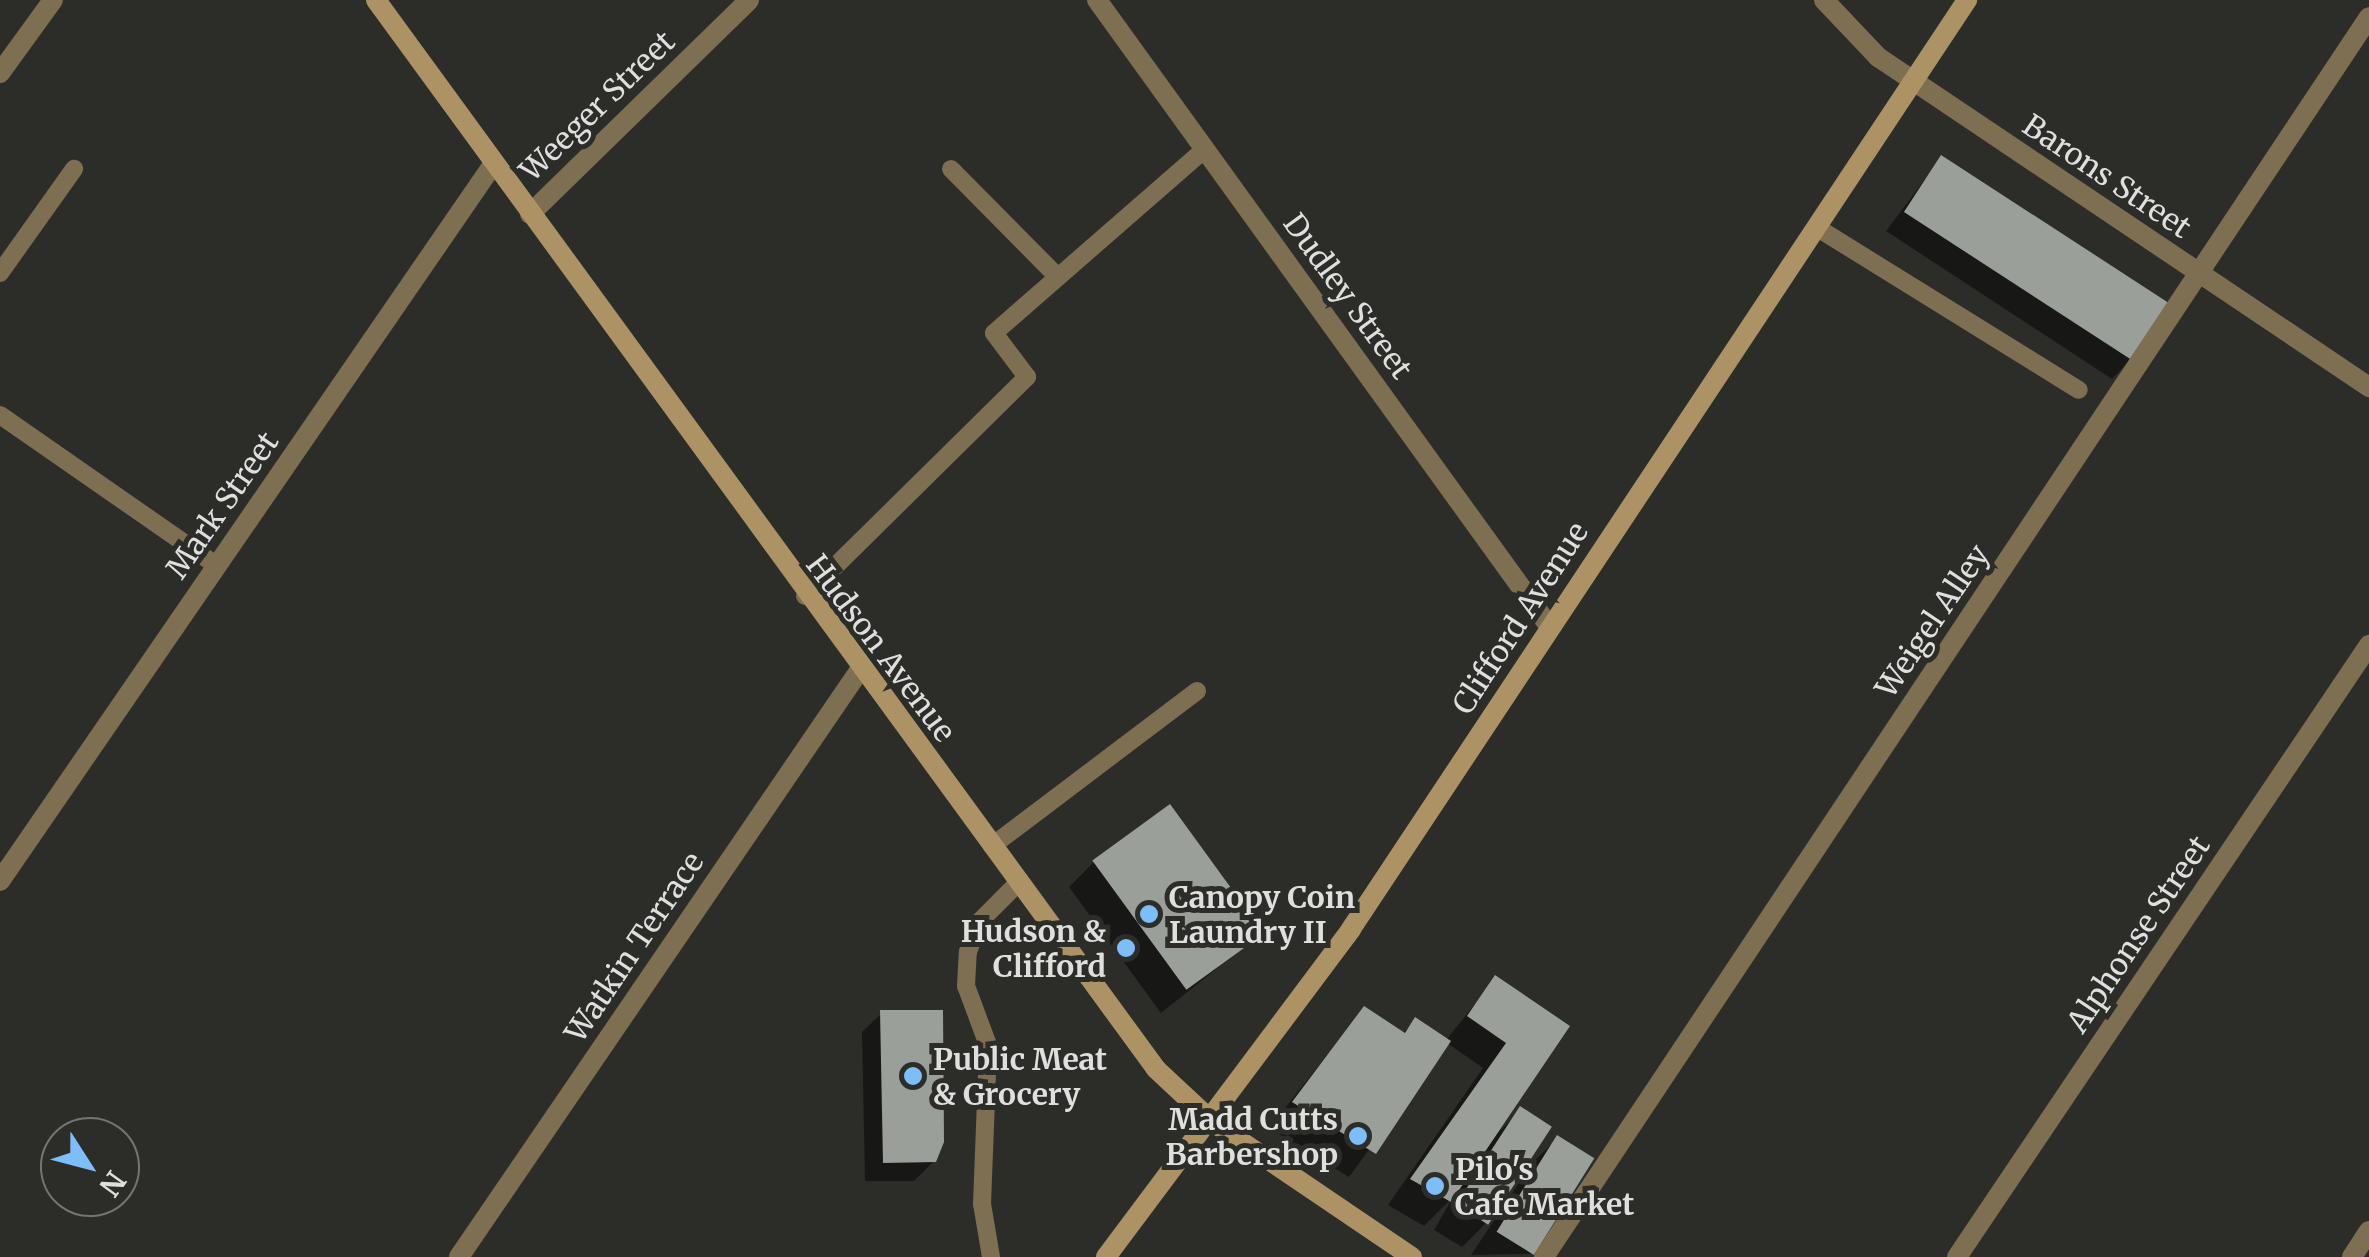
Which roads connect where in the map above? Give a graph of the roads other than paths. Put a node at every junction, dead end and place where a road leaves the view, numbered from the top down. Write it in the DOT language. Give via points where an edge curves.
graph roads {
  1 [pos="53,0"];
  2 [pos="376,0"];
  3 [pos="749,0"];
  4 [pos="1097,0"];
  5 [pos="1824,0"];
  6 [pos="1966,0"];
  7 [pos="2369,17"];
  8 [pos="0,72"];
  9 [pos="1913,81"];
  10 [pos="1204,149"];
  11 [pos="494,163"];
  12 [pos="74,169"];
  13 [pos="952,169"];
  14 [pos="530,214"];
  15 [pos="1816,228"];
  16 [pos="1053,272"];
  17 [pos="0,273"];
  18 [pos="2199,274"];
  19 [pos="2369,387"];
  20 [pos="2079,390"];
  21 [pos="0,415"];
  22 [pos="217,566"];
  23 [pos="805,596"];
  24 [pos="1549,626"];
  25 [pos="2369,645"];
  26 [pos="859,671"];
  27 [pos="1197,690"];
  28 [pos="992,846"];
  29 [pos="0,881"];
  30 [pos="1020,882"];
  31 [pos="1214,1123"];
  32 [pos="2369,1231"];
  33 [pos="459,1257"];
  34 [pos="991,1257"];
  35 [pos="1106,1257"];
  36 [pos="1412,1257"];
  37 [pos="1544,1257"];
  38 [pos="1958,1257"];
  39 [pos="2352,1257"];
  1 -- 8 [label="street"];
  2 -- 11 [label="main road, Hudson Avenue"];
  3 -- 14 [label="street, Weeger Street"];
  4 -- 10 [label="street, Dudley Street"];
  5 -- 9 [label="street, Barons Street"];
  6 -- 9 [label="main road, Clifford Avenue"];
  7 -- 18 [label="street, Weigel Alley"];
  9 -- 15 [label="main road, Clifford Avenue"];
  9 -- 18 [label="street, Barons Street"];
  10 -- 16 [label="lane"];
  10 -- 24 [label="street, Dudley Street"];
  11 -- 14 [label="main road, Hudson Avenue"];
  11 -- 22 [label="street, Mark Street"];
  12 -- 17 [label="lane"];
  13 -- 16 [label="lane"];
  14 -- 23 [label="main road, Hudson Avenue"];
  15 -- 20 [label="lane"];
  15 -- 24 [label="main road, Clifford Avenue"];
  16 -- 23 [label="lane" via="994,332 1027,377"];
  18 -- 19 [label="street, Barons Street"];
  18 -- 37 [label="street, Weigel Alley"];
  21 -- 22 [label="lane"];
  22 -- 29 [label="street, Mark Street"];
  23 -- 26 [label="main road, Hudson Avenue"];
  24 -- 31 [label="main road, Clifford Avenue"];
  25 -- 38 [label="street, Alphonse Street"];
  26 -- 28 [label="main road, Hudson Avenue"];
  26 -- 33 [label="street, Watkin Terrace"];
  27 -- 28 [label="lane"];
  28 -- 30 [label="main road, Hudson Avenue"];
  30 -- 31 [label="main road, Hudson Avenue" via="1156,1069"];
  30 -- 34 [label="lane" via="979,922 968,952 966,986 988,1046 982,1204"];
  31 -- 35 [label="main road, Clifford Avenue"];
  31 -- 36 [label="main road, Hudson Avenue"];
  32 -- 39 [label="street"];
}
